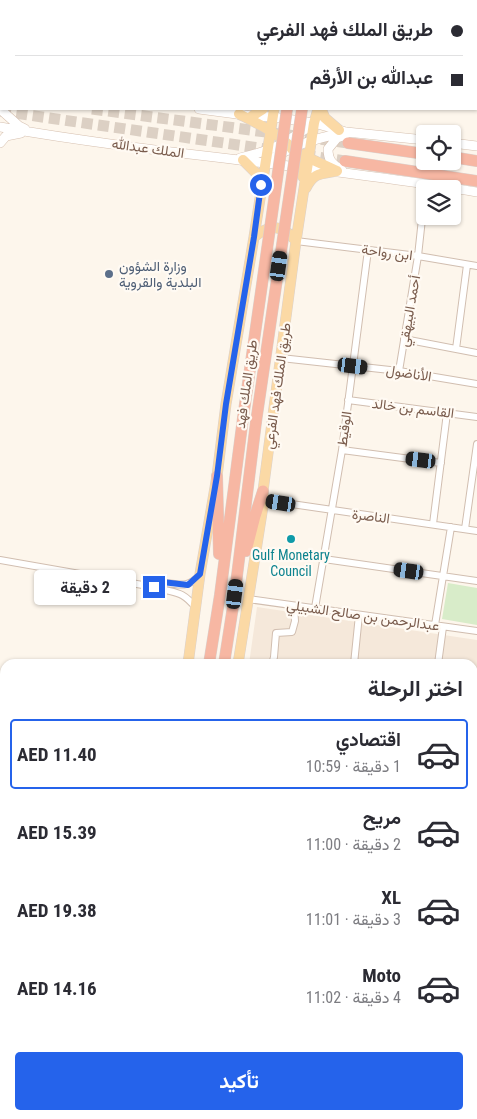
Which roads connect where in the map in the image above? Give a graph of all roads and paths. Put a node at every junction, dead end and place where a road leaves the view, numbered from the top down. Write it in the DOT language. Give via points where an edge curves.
graph roads {
  1 [pos="1,110"];
  2 [pos="207,110"];
  3 [pos="261,110"];
  4 [pos="287,110"];
  5 [pos="302,110"];
  6 [pos="319,110"];
  7 [pos="320,110"];
  8 [pos="274,113"];
  9 [pos="240,114"];
  10 [pos="252,116"];
  11 [pos="314,123"];
  12 [pos="0,127"];
  13 [pos="271,130"];
  14 [pos="32,132"];
  15 [pos="346,134"];
  16 [pos="312,139"];
  17 [pos="416,139"];
  18 [pos="0,143"];
  19 [pos="461,144"];
  20 [pos="290,145"];
  21 [pos="477,146"];
  22 [pos="267,151"];
  23 [pos="416,152"];
  24 [pos="461,159"];
  25 [pos="239,160"];
  26 [pos="477,161"];
  27 [pos="264,163"];
  28 [pos="306,164"];
  29 [pos="343,168"];
  30 [pos="477,181"];
  31 [pos="261,185"];
  32 [pos="416,186"];
  33 [pos="461,191"];
  34 [pos="477,192"];
  35 [pos="302,195"];
  36 [pos="421,225"];
  37 [pos="254,237"];
  38 [pos="296,241"];
  39 [pos="368,250"];
  40 [pos="418,256"];
  41 [pos="467,265"];
  42 [pos="477,266"];
  43 [pos="404,339"];
  44 [pos="456,350"];
  45 [pos="477,353"];
  46 [pos="281,358"];
  47 [pos="353,366"];
  48 [pos="399,371"];
  49 [pos="477,384"];
  50 [pos="348,400"];
  51 [pos="447,413"];
  52 [pos="477,417"];
  53 [pos="477,444"];
  54 [pos="342,450"];
  55 [pos="441,463"];
  56 [pos="217,476"];
  57 [pos="264,496"];
  58 [pos="332,511"];
  59 [pos="433,524"];
  60 [pos="452,527"];
  61 [pos="465,529"];
  62 [pos="477,531"];
  63 [pos="324,559"];
  64 [pos="0,560"];
  65 [pos="200,574"];
  66 [pos="443,576"];
  67 [pos="477,582"];
  68 [pos="154,587"];
  69 [pos="235,594"];
  70 [pos="220,595"];
  71 [pos="248,599"];
  72 [pos="294,606"];
  73 [pos="196,608"];
  74 [pos="315,608"];
  75 [pos="359,615"];
  76 [pos="436,625"];
  77 [pos="443,627"];
  78 [pos="477,631"];
  79 [pos="189,659"];
  80 [pos="210,659"];
  81 [pos="225,659"];
  82 [pos="239,659"];
  83 [pos="273,659"];
  84 [pos="355,659"];
  85 [pos="439,659"];
  1 -- 14 [label="main road" via="18,126"];
  2 -- 9 [label="main road"];
  3 -- 10 [label="main road"];
  4 -- 70 [label="highway, طريق الملك فهد, bridge"];
  5 -- 69 [label="highway, طريق الملك فهد, bridge" via="256,422"];
  6 -- 11 [label="main road, طريق الملك فهد الفرعي"];
  7 -- 15 [label="main road"];
  8 -- 10 [label="main road"];
  8 -- 11 [label="main road"];
  8 -- 13 [label="main road"];
  8 -- 20 [label="main road"];
  9 -- 10 [label="main road"];
  9 -- 13 [label="main road"];
  11 -- 15 [label="main road"];
  11 -- 16 [label="main road, طريق الملك فهد الفرعي"];
  11 -- 20 [label="main road"];
  12 -- 14 [label="main road"];
  13 -- 20 [label="main road"];
  13 -- 22 [label="main road"];
  14 -- 18 [label="main road" via="6,136"];
  14 -- 25 [label="main road, الملك عبدالله"];
  15 -- 16 [label="main road"];
  15 -- 17 [label="main road"];
  15 -- 23 [label="highway"];
  15 -- 29 [label="main road" via="337,138 328,149 332,163"];
  16 -- 20 [label="main road"];
  16 -- 28 [label="main road, طريق الملك فهد الفرعي"];
  19 -- 21 [label="main road"];
  20 -- 22 [label="main road"];
  20 -- 27 [label="main road"];
  20 -- 28 [label="main road"];
  22 -- 25 [label="main road"];
  22 -- 27 [label="main road"];
  24 -- 26 [label="highway"];
  25 -- 27 [label="main road, الملك عبدالله"];
  25 -- 31 [label="main road" via="256,173"];
  27 -- 28 [label="main road, الملك عبدالله"];
  27 -- 31 [label="main road"];
  28 -- 29 [label="main road"];
  28 -- 35 [label="main road, طريق الملك فهد الفرعي"];
  29 -- 30 [label="highway"];
  29 -- 32 [label="main road"];
  29 -- 35 [label="main road" via="312,178"];
  31 -- 37 [label="main road"];
  33 -- 34 [label="main road"];
  35 -- 38 [label="main road, طريق الملك فهد الفرعي"];
  36 -- 40 [label="street, أحمد البيهقي"];
  37 -- 38 [label="main road" via="264,229 275,228 286,231"];
  37 -- 56 [label="main road"];
  38 -- 39 [label="street, ابن رواحة"];
  38 -- 46 [label="main road, طريق الملك فهد الفرعي"];
  39 -- 40 [label="street, ابن رواحة"];
  39 -- 47 [label="street, الوقيط"];
  40 -- 41 [label="street, ابن رواحة"];
  40 -- 43 [label="street, أحمد البيهقي"];
  41 -- 42 [label="street, ابن رواحة"];
  41 -- 44 [label="street"];
  43 -- 44 [label="street"];
  43 -- 48 [label="street, أحمد البيهقي"];
  44 -- 45 [label="street"];
  46 -- 47 [label="street, الأناضول"];
  46 -- 57 [label="main road, طريق الملك فهد الفرعي"];
  47 -- 48 [label="street, الأناضول"];
  47 -- 50 [label="street, الوقيط"];
  48 -- 49 [label="street, الأناضول"];
  50 -- 51 [label="street, القاسم بن خالد"];
  50 -- 54 [label="street, الوقيط"];
  51 -- 52 [label="street, القاسم بن خالد"];
  51 -- 55 [label="street"];
  53 -- 61 [label="street"];
  54 -- 55 [label="street"];
  54 -- 58 [label="street, الوقيط"];
  55 -- 59 [label="street"];
  56 -- 65 [label="main road"];
  56 -- 70 [label="highway" via="220,547 216,588"];
  57 -- 58 [label="street, الناصرة"];
  57 -- 69 [label="highway" via="255,516"];
  57 -- 71 [label="main road, طريق الملك فهد الفرعي"];
  58 -- 59 [label="street, الناصرة"];
  58 -- 63 [label="street, الوقيط"];
  59 -- 60 [label="street, الناصرة"];
  60 -- 61 [label="street, الناصرة"];
  60 -- 66 [label="street"];
  61 -- 62 [label="street, الناصرة"];
  63 -- 66 [label="street"];
  63 -- 74 [label="street, الوقيط"];
  64 -- 68 [label="street"];
  65 -- 68 [label="street" via="188,585 162,582"];
  65 -- 73 [label="main road"];
  66 -- 67 [label="street"];
  66 -- 76 [label="street"];
  68 -- 73 [label="street" via="178,592"];
  69 -- 81 [label="highway, طريق الملك فهد"];
  70 -- 80 [label="highway, طريق الملك فهد"];
  71 -- 72 [label="street, عبدالرحمن بن صالح الشبيلي"];
  71 -- 82 [label="main road, طريق الملك فهد الفرعي"];
  72 -- 74 [label="street, عبدالرحمن بن صالح الشبيلي"];
  72 -- 83 [label="street" via="292,632 276,633"];
  73 -- 79 [label="main road"];
  74 -- 75 [label="street, عبدالرحمن بن صالح الشبيلي"];
  75 -- 76 [label="street, عبدالرحمن بن صالح الشبيلي"];
  75 -- 84 [label="street"];
  76 -- 77 [label="street, عبدالرحمن بن صالح الشبيلي"];
  77 -- 78 [label="street, عبدالرحمن بن صالح الشبيلي"];
  77 -- 85 [label="street"];
}
